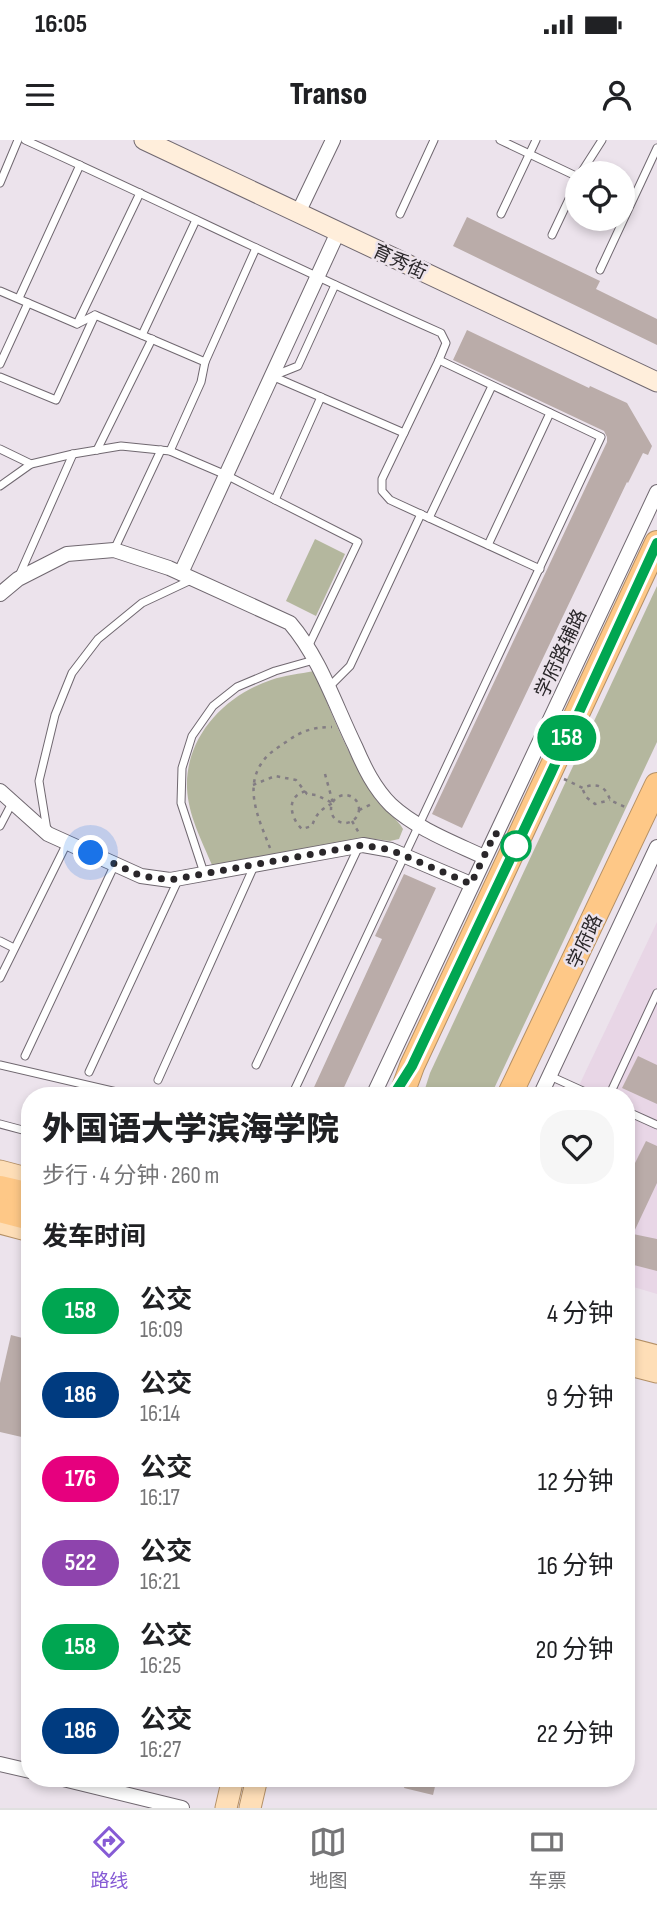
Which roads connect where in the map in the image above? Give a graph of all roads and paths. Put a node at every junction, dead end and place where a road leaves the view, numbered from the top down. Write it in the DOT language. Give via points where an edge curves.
graph roads {
  1 [pos="18,140"];
  2 [pos="25,140"];
  3 [pos="144,140"];
  4 [pos="169,140"];
  5 [pos="333,140"];
  6 [pos="434,140"];
  7 [pos="500,140"];
  8 [pos="536,140"];
  9 [pos="602,140"];
  10 [pos="657,148"];
  11 [pos="529,154"];
  12 [pos="589,161"];
  13 [pos="80,165"];
  14 [pos="565,171"];
  15 [pos="0,183"];
  16 [pos="140,193"];
  17 [pos="635,196"];
  18 [pos="565,207"];
  19 [pos="300,208"];
  20 [pos="400,214"];
  21 [pos="501,214"];
  22 [pos="196,220"];
  23 [pos="619,231"];
  24 [pos="338,232"];
  25 [pos="552,235"];
  26 [pos="256,248"];
  27 [pos="600,270"];
  28 [pos="317,278"];
  29 [pos="335,285"];
  30 [pos="0,291"];
  31 [pos="19,298"];
  32 [pos="28,303"];
  33 [pos="95,314"];
  34 [pos="77,324"];
  35 [pos="142,335"];
  36 [pos="152,339"];
  37 [pos="439,360"];
  38 [pos="205,362"];
  39 [pos="0,364"];
  40 [pos="657,369"];
  41 [pos="272,376"];
  42 [pos="0,377"];
  43 [pos="657,382"];
  44 [pos="492,386"];
  45 [pos="321,397"];
  46 [pos="550,413"];
  47 [pos="404,433"];
  48 [pos="0,449"];
  49 [pos="97,450"];
  50 [pos="161,450"];
  51 [pos="170,451"];
  52 [pos="72,454"];
  53 [pos="31,464"];
  54 [pos="226,475"];
  55 [pos="0,485"];
  56 [pos="657,492"];
  57 [pos="275,500"];
  58 [pos="425,516"];
  59 [pos="657,543"];
  60 [pos="488,545"];
  61 [pos="114,550"];
  62 [pos="540,569"];
  63 [pos="187,576"];
  64 [pos="18,579"];
  65 [pos="0,594"];
  66 [pos="311,654"];
  67 [pos="327,688"];
  68 [pos="346,728"];
  69 [pos="325,774"];
  70 [pos="564,779"];
  71 [pos="253,785"];
  72 [pos="657,786"];
  73 [pos="583,788"];
  74 [pos="0,791"];
  75 [pos="304,791"];
  76 [pos="610,800"];
  77 [pos="12,802"];
  78 [pos="333,803"];
  79 [pos="631,810"];
  80 [pos="0,826"];
  81 [pos="419,826"];
  82 [pos="48,834"];
  83 [pos="67,842"];
  84 [pos="359,846"];
  85 [pos="657,847"];
  86 [pos="404,856"];
  87 [pos="484,857"];
  88 [pos="275,861"];
  89 [pos="115,864"];
  90 [pos="256,864"];
  91 [pos="204,873"];
  92 [pos="180,878"];
  93 [pos="471,884"];
  94 [pos="0,941"];
  95 [pos="14,948"];
  96 [pos="0,978"];
  97 [pos="657,993"];
  98 [pos="530,1054"];
  99 [pos="25,1056"];
  100 [pos="0,1065"];
  101 [pos="256,1065"];
  102 [pos="412,1066"];
  103 [pos="89,1072"];
  104 [pos="550,1076"];
  105 [pos="158,1080"];
  106 [pos="95,1087"];
  107 [pos="296,1087"];
  108 [pos="377,1087"];
  109 [pos="399,1087"];
  110 [pos="404,1087"];
  111 [pos="408,1087"];
  112 [pos="514,1087"];
  113 [pos="521,1087"];
  114 [pos="544,1087"];
  115 [pos="574,1087"];
  116 [pos="613,1087"];
  117 [pos="635,1115"];
  118 [pos="0,1124"];
  119 [pos="657,1125"];
  120 [pos="21,1130"];
  121 [pos="0,1171"];
  122 [pos="21,1177"];
  123 [pos="0,1188"];
  124 [pos="21,1193"];
  125 [pos="0,1210"];
  126 [pos="21,1216"];
  127 [pos="0,1223"];
  128 [pos="21,1229"];
  129 [pos="635,1350"];
  130 [pos="657,1356"];
  131 [pos="635,1366"];
  132 [pos="657,1372"];
  133 [pos="0,1764"];
  134 [pos="21,1769"];
  135 [pos="96,1787"];
  136 [pos="231,1787"];
  137 [pos="255,1787"];
  138 [pos="182,1808"];
  139 [pos="226,1808"];
  140 [pos="250,1808"];
  1 -- 15 [label="lane"];
  2 -- 13 [label="lane"];
  3 -- 19 [label="street, 育秀街"];
  4 -- 19 [label="street, 育秀街"];
  5 -- 19 [label="street"];
  6 -- 20 [label="lane"];
  7 -- 11 [label="lane"];
  8 -- 11 [label="lane"];
  9 -- 12 [label="lane"];
  10 -- 17 [label="lane"];
  11 -- 14 [label="lane"];
  11 -- 21 [label="lane"];
  13 -- 16 [label="lane"];
  13 -- 31 [label="lane"];
  16 -- 22 [label="lane"];
  16 -- 34 [label="lane"];
  18 -- 25 [label="lane"];
  19 -- 24 [label="street, 育秀街"];
  19 -- 40 [label="street, 育秀街"];
  22 -- 26 [label="lane"];
  22 -- 35 [label="lane"];
  23 -- 27 [label="lane"];
  24 -- 28 [label="street"];
  24 -- 43 [label="street, 育秀街"];
  26 -- 28 [label="lane"];
  26 -- 38 [label="lane"];
  28 -- 29 [label="lane"];
  28 -- 41 [label="street"];
  29 -- 37 [label="lane" via="441,332 446,343"];
  29 -- 41 [label="lane" via="298,366"];
  30 -- 31 [label="lane"];
  31 -- 32 [label="lane"];
  32 -- 34 [label="lane"];
  32 -- 39 [label="lane"];
  33 -- 34 [label="lane"];
  33 -- 35 [label="lane"];
  33 -- 42 [label="lane" via="56,400"];
  35 -- 36 [label="lane"];
  36 -- 38 [label="lane"];
  36 -- 49 [label="lane"];
  37 -- 44 [label="lane"];
  37 -- 47 [label="lane"];
  38 -- 51 [label="lane" via="201,382"];
  41 -- 45 [label="lane"];
  41 -- 54 [label="street"];
  44 -- 46 [label="lane"];
  44 -- 58 [label="lane"];
  45 -- 47 [label="lane"];
  45 -- 57 [label="lane"];
  46 -- 60 [label="lane"];
  46 -- 62 [label="lane" via="601,437"];
  47 -- 58 [label="lane" via="382,479 382,491 390,500"];
  48 -- 53 [label="lane"];
  49 -- 50 [label="lane" via="121,446"];
  49 -- 52 [label="lane"];
  50 -- 51 [label="lane"];
  50 -- 61 [label="lane"];
  51 -- 54 [label="lane"];
  52 -- 53 [label="lane"];
  52 -- 64 [label="lane"];
  53 -- 55 [label="lane"];
  54 -- 57 [label="lane"];
  54 -- 63 [label="street"];
  56 -- 87 [label="street, 学府路辅路"];
  57 -- 66 [label="lane" via="358,542"];
  58 -- 60 [label="lane"];
  58 -- 67 [label="lane" via="350,666"];
  59 -- 102 [label="highway"];
  60 -- 62 [label="lane"];
  61 -- 63 [label="street"];
  61 -- 64 [label="street" via="66,554"];
  62 -- 81 [label="lane"];
  63 -- 66 [label="street" via="290,624"];
  63 -- 82 [label="lane" via="142,603 98,639 72,673 55,715 39,781"];
  64 -- 65 [label="street"];
  66 -- 67 [label="street"];
  66 -- 91 [label="lane" via="237,687 213,706 192,736 182,768 181,803"];
  67 -- 68 [label="street"];
  68 -- 71 [label="path" via="316,727 295,736 260,764"];
  68 -- 81 [label="street" via="369,776 390,804"];
  69 -- 78 [label="path"];
  70 -- 73 [label="path"];
  71 -- 75 [label="path" via="275,776 296,780"];
  71 -- 88 [label="path" via="256,810"];
  72 -- 98 [label="highway, 学府路"];
  73 -- 76 [label="path" via="599,785"];
  73 -- 76 [label="path" via="590,802"];
  74 -- 77 [label="street"];
  75 -- 78 [label="path"];
  75 -- 78 [label="path" via="292,807 302,829 312,826 321,809"];
  76 -- 79 [label="path"];
  77 -- 80 [label="lane"];
  77 -- 82 [label="street"];
  78 -- 78 [label="path" via="331,811 339,821 348,822 358,815 357,801 349,796 340,796"];
  81 -- 86 [label="lane"];
  81 -- 87 [label="street"];
  82 -- 83 [label="street"];
  83 -- 89 [label="street"];
  83 -- 95 [label="lane"];
  84 -- 86 [label="street"];
  84 -- 88 [label="street"];
  84 -- 101 [label="lane"];
  85 -- 104 [label="street"];
  86 -- 93 [label="street"];
  86 -- 107 [label="lane"];
  87 -- 93 [label="street, 学府路辅路"];
  88 -- 90 [label="street"];
  89 -- 92 [label="street" via="141,876"];
  89 -- 99 [label="lane"];
  90 -- 91 [label="street"];
  90 -- 105 [label="lane"];
  91 -- 92 [label="street"];
  92 -- 103 [label="lane"];
  93 -- 108 [label="street, 学府路辅路"];
  94 -- 95 [label="lane"];
  95 -- 96 [label="lane"];
  97 -- 116 [label="lane"];
  98 -- 112 [label="highway, 学府路"];
  98 -- 113 [label="main road"];
  100 -- 106 [label="lane"];
  102 -- 109 [label="main road"];
  102 -- 110 [label="highway"];
  102 -- 111 [label="main road"];
  104 -- 114 [label="street"];
  104 -- 115 [label="lane"];
  117 -- 119 [label="lane"];
  118 -- 120 [label="lane"];
  121 -- 122 [label="main road"];
  123 -- 124 [label="highway"];
  125 -- 126 [label="highway"];
  127 -- 128 [label="main road"];
  129 -- 130 [label="main road"];
  131 -- 132 [label="main road"];
  133 -- 134 [label="street"];
  135 -- 138 [label="street"];
  136 -- 139 [label="main road"];
  137 -- 140 [label="main road"];
}
